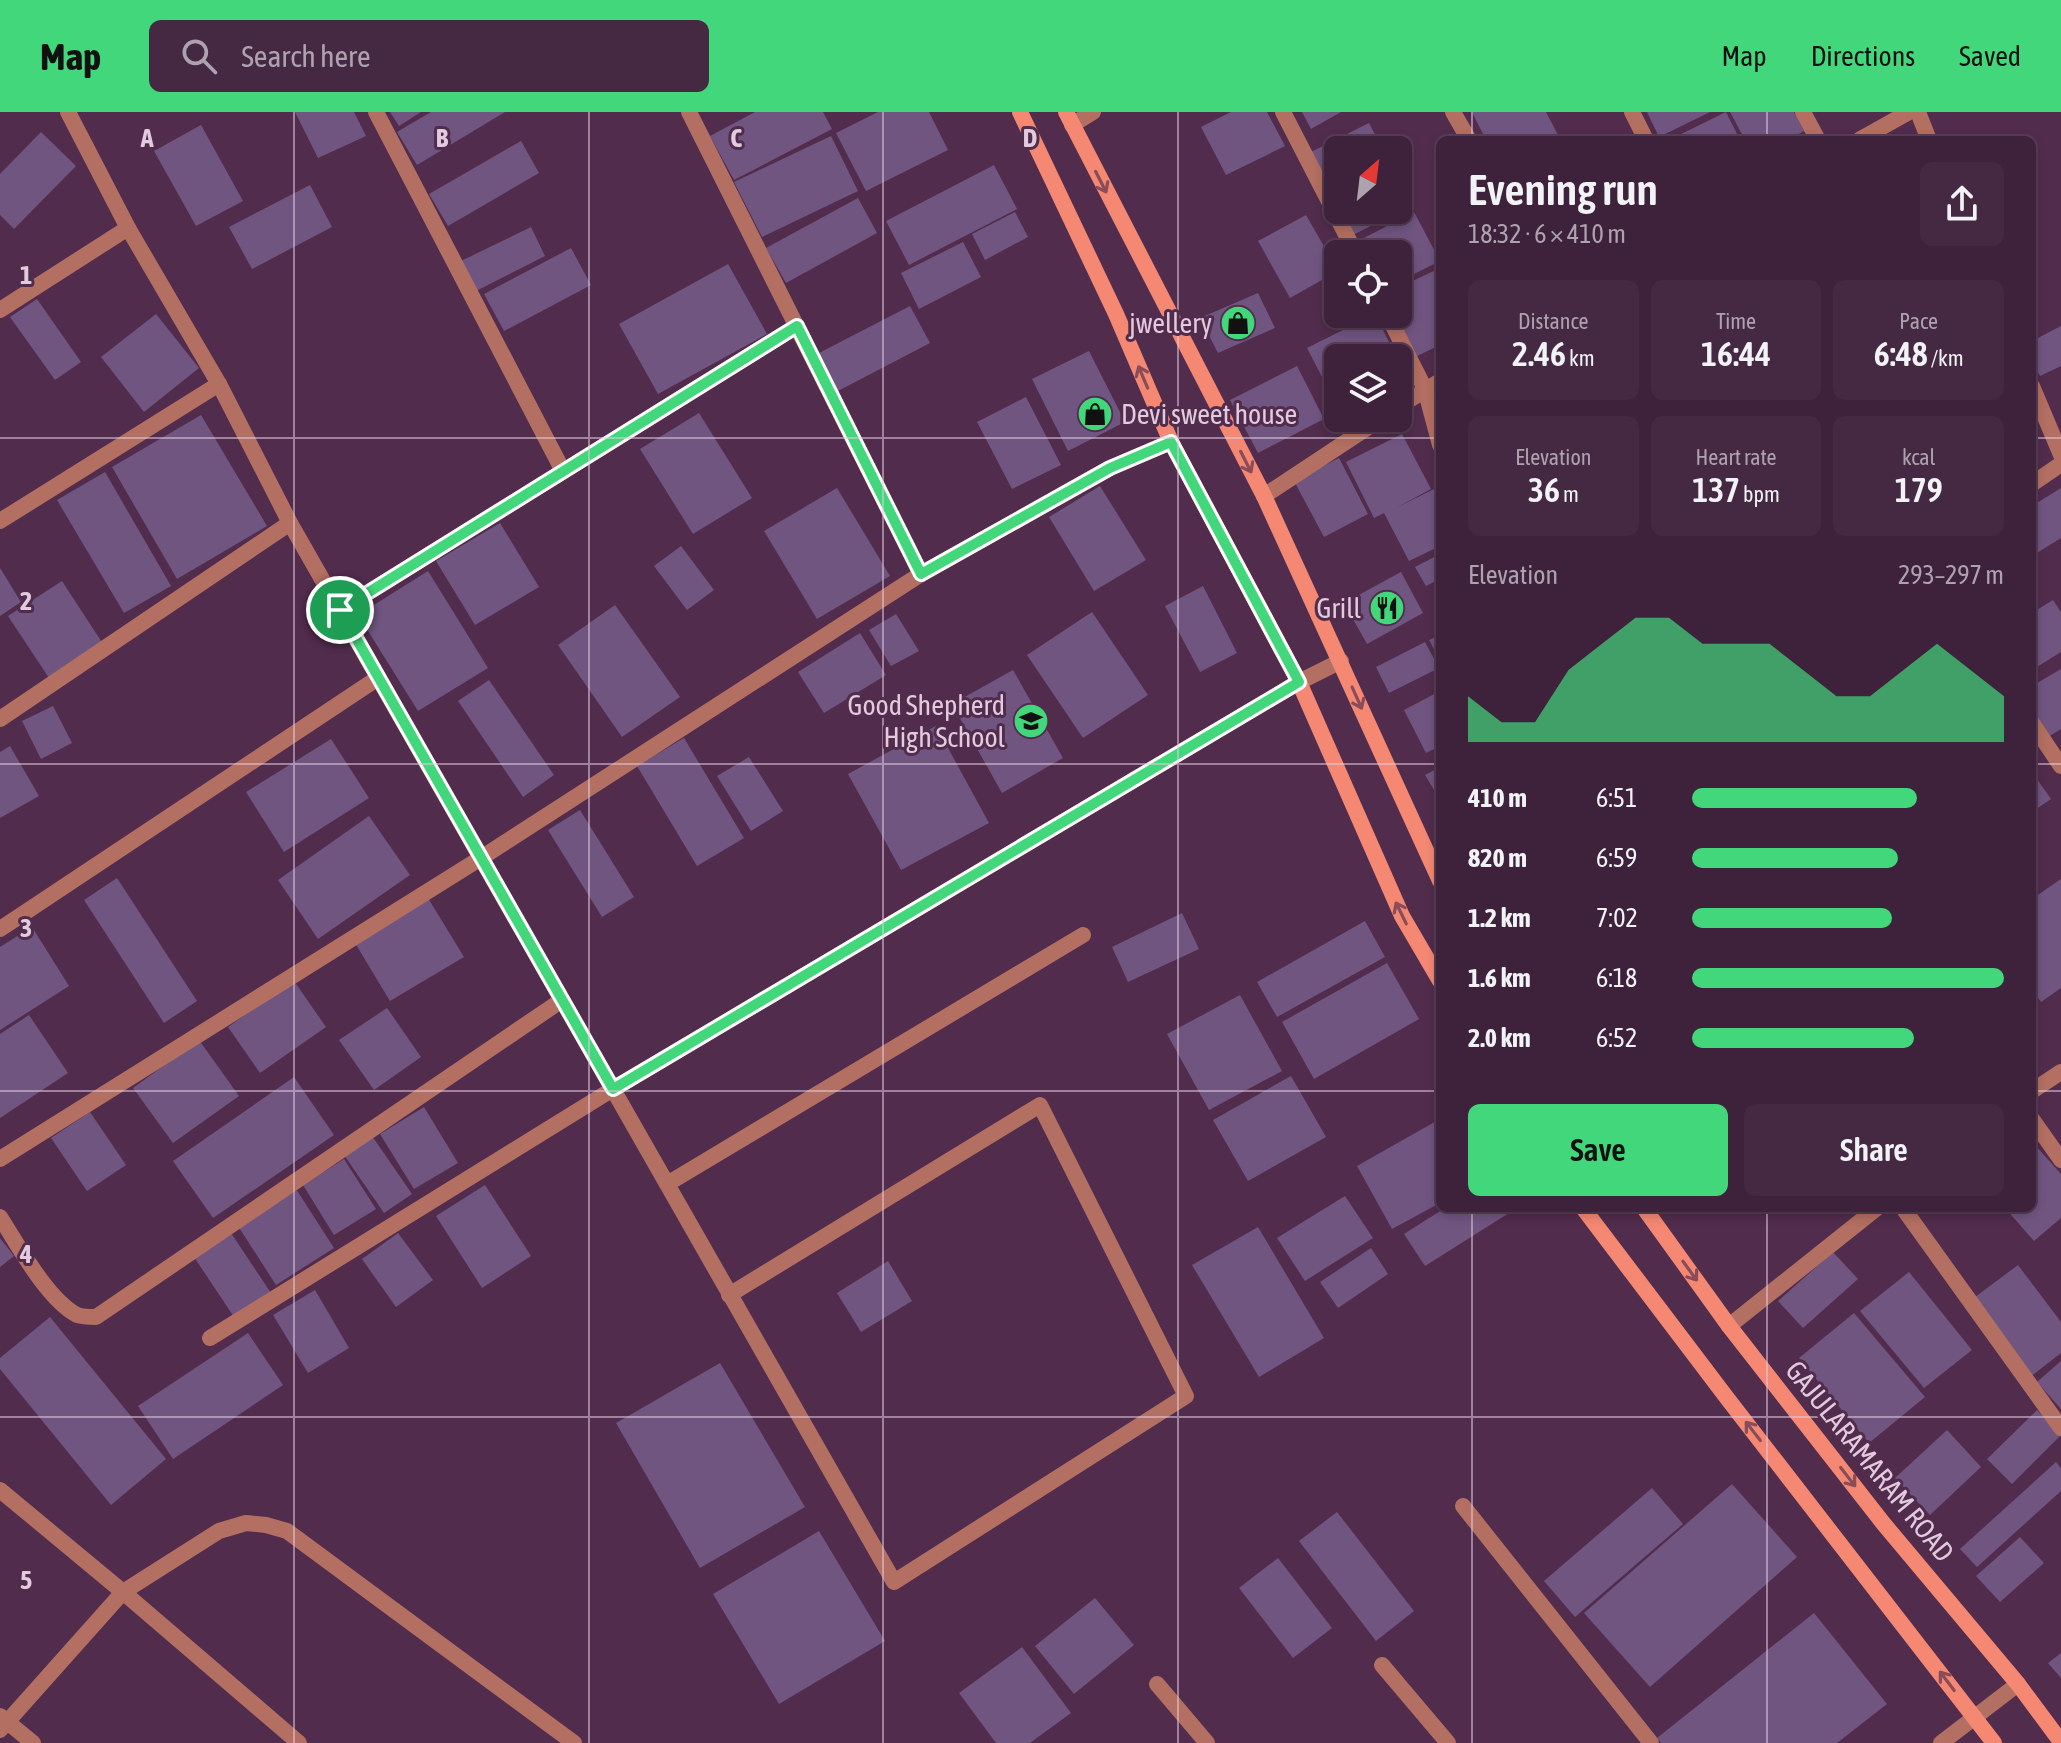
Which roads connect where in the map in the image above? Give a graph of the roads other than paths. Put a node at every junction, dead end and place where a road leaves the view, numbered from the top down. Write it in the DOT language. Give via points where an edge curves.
graph roads {
  1 [pos="68,112"];
  2 [pos="376,112"];
  3 [pos="689,112"];
  4 [pos="1020,112"];
  5 [pos="1093,112"];
  6 [pos="1283,112"];
  7 [pos="1453,112"];
  8 [pos="1632,112"];
  9 [pos="1803,112"];
  10 [pos="1909,112"];
  11 [pos="1918,112"];
  12 [pos="1069,118"];
  13 [pos="1467,136"];
  14 [pos="1644,136"];
  15 [pos="1816,136"];
  16 [pos="1866,136"];
  17 [pos="1927,136"];
  18 [pos="128,228"];
  19 [pos="1349,240"];
  20 [pos="0,310"];
  21 [pos="797,326"];
  22 [pos="1396,328"];
  23 [pos="219,384"];
  24 [pos="1433,385"];
  25 [pos="2036,396"];
  26 [pos="1412,398"];
  27 [pos="1436,411"];
  28 [pos="1361,432"];
  29 [pos="1171,442"];
  30 [pos="2061,455"];
  31 [pos="2061,464"];
  32 [pos="563,471"];
  33 [pos="2036,481"];
  34 [pos="1264,496"];
  35 [pos="0,521"];
  36 [pos="290,523"];
  37 [pos="921,574"];
  38 [pos="340,610"];
  39 [pos="1341,661"];
  40 [pos="378,678"];
  41 [pos="1299,682"];
  42 [pos="0,719"];
  43 [pos="2036,729"];
  44 [pos="2061,766"];
  45 [pos="481,858"];
  46 [pos="1436,872"];
  47 [pos="0,929"];
  48 [pos="1083,935"];
  49 [pos="1436,974"];
  50 [pos="562,1000"];
  51 [pos="2061,1072"];
  52 [pos="2036,1088"];
  53 [pos="613,1089"];
  54 [pos="2036,1125"];
  55 [pos="0,1159"];
  56 [pos="2061,1160"];
  57 [pos="667,1184"];
  58 [pos="1586,1212"];
  59 [pos="1647,1212"];
  60 [pos="1872,1212"];
  61 [pos="1906,1212"];
  62 [pos="0,1217"];
  63 [pos="729,1295"];
  64 [pos="1729,1326"];
  65 [pos="210,1338"];
  66 [pos="2061,1428"];
  67 [pos="0,1490"];
  68 [pos="1463,1506"];
  69 [pos="123,1592"];
  70 [pos="1382,1665"];
  71 [pos="1157,1684"];
  72 [pos="2018,1684"];
  73 [pos="1974,1716"];
  74 [pos="2,1722"];
  75 [pos="2061,1742"];
  76 [pos="33,1743"];
  77 [pos="299,1743"];
  78 [pos="574,1743"];
  79 [pos="1207,1743"];
  80 [pos="1448,1743"];
  81 [pos="1651,1743"];
  82 [pos="1941,1743"];
  83 [pos="1994,1743"];
  1 -- 18 [label="street"];
  2 -- 32 [label="street"];
  3 -- 21 [label="street"];
  29 -- 4 [label="main road, one-way"];
  5 -- 12 [label="street"];
  6 -- 19 [label="street"];
  7 -- 13 [label="street"];
  8 -- 14 [label="street"];
  9 -- 15 [label="street"];
  10 -- 16 [label="street"];
  11 -- 17 [label="street"];
  12 -- 34 [label="main road, one-way"];
  18 -- 20 [label="street"];
  18 -- 23 [label="street"];
  21 -- 32 [label="street"];
  21 -- 37 [label="street"];
  22 -- 24 [label="street"];
  23 -- 35 [label="street"];
  23 -- 36 [label="street"];
  24 -- 26 [label="street"];
  24 -- 27 [label="street"];
  25 -- 30 [label="street"];
  28 -- 34 [label="street"];
  29 -- 37 [label="street" via="1110,468"];
  29 -- 41 [label="main road"];
  31 -- 33 [label="street"];
  32 -- 38 [label="street"];
  34 -- 39 [label="main road"];
  36 -- 38 [label="street"];
  36 -- 42 [label="street"];
  37 -- 45 [label="street"];
  38 -- 40 [label="street"];
  39 -- 41 [label="street"];
  39 -- 46 [label="main road, one-way"];
  40 -- 45 [label="street"];
  40 -- 47 [label="street"];
  49 -- 41 [label="main road, one-way" via="1402,916"];
  41 -- 53 [label="street"];
  43 -- 44 [label="street"];
  45 -- 50 [label="street"];
  45 -- 55 [label="street"];
  48 -- 57 [label="street"];
  50 -- 53 [label="street"];
  50 -- 62 [label="street" via="96,1317 79,1316 43,1283"];
  51 -- 52 [label="street"];
  53 -- 57 [label="street"];
  53 -- 65 [label="street"];
  54 -- 56 [label="street"];
  57 -- 63 [label="street"];
  73 -- 58 [label="main road, one-way"];
  59 -- 64 [label="main road, GAJULARAMARAM ROAD, one-way"];
  60 -- 64 [label="street"];
  61 -- 66 [label="street"];
  63 -- 63 [label="street" via="1040,1105 1186,1396 894,1582"];
  64 -- 72 [label="main road, GAJULARAMARAM ROAD, one-way"];
  67 -- 69 [label="street"];
  68 -- 81 [label="street"];
  69 -- 74 [label="street"];
  69 -- 77 [label="street"];
  69 -- 78 [label="street" via="219,1531 246,1523 287,1531"];
  70 -- 80 [label="street"];
  71 -- 79 [label="street"];
  72 -- 73 [label="street"];
  72 -- 75 [label="main road, GAJULARAMARAM ROAD"];
  73 -- 82 [label="street"];
  73 -- 83 [label="main road"];
  74 -- 76 [label="street"];
}
